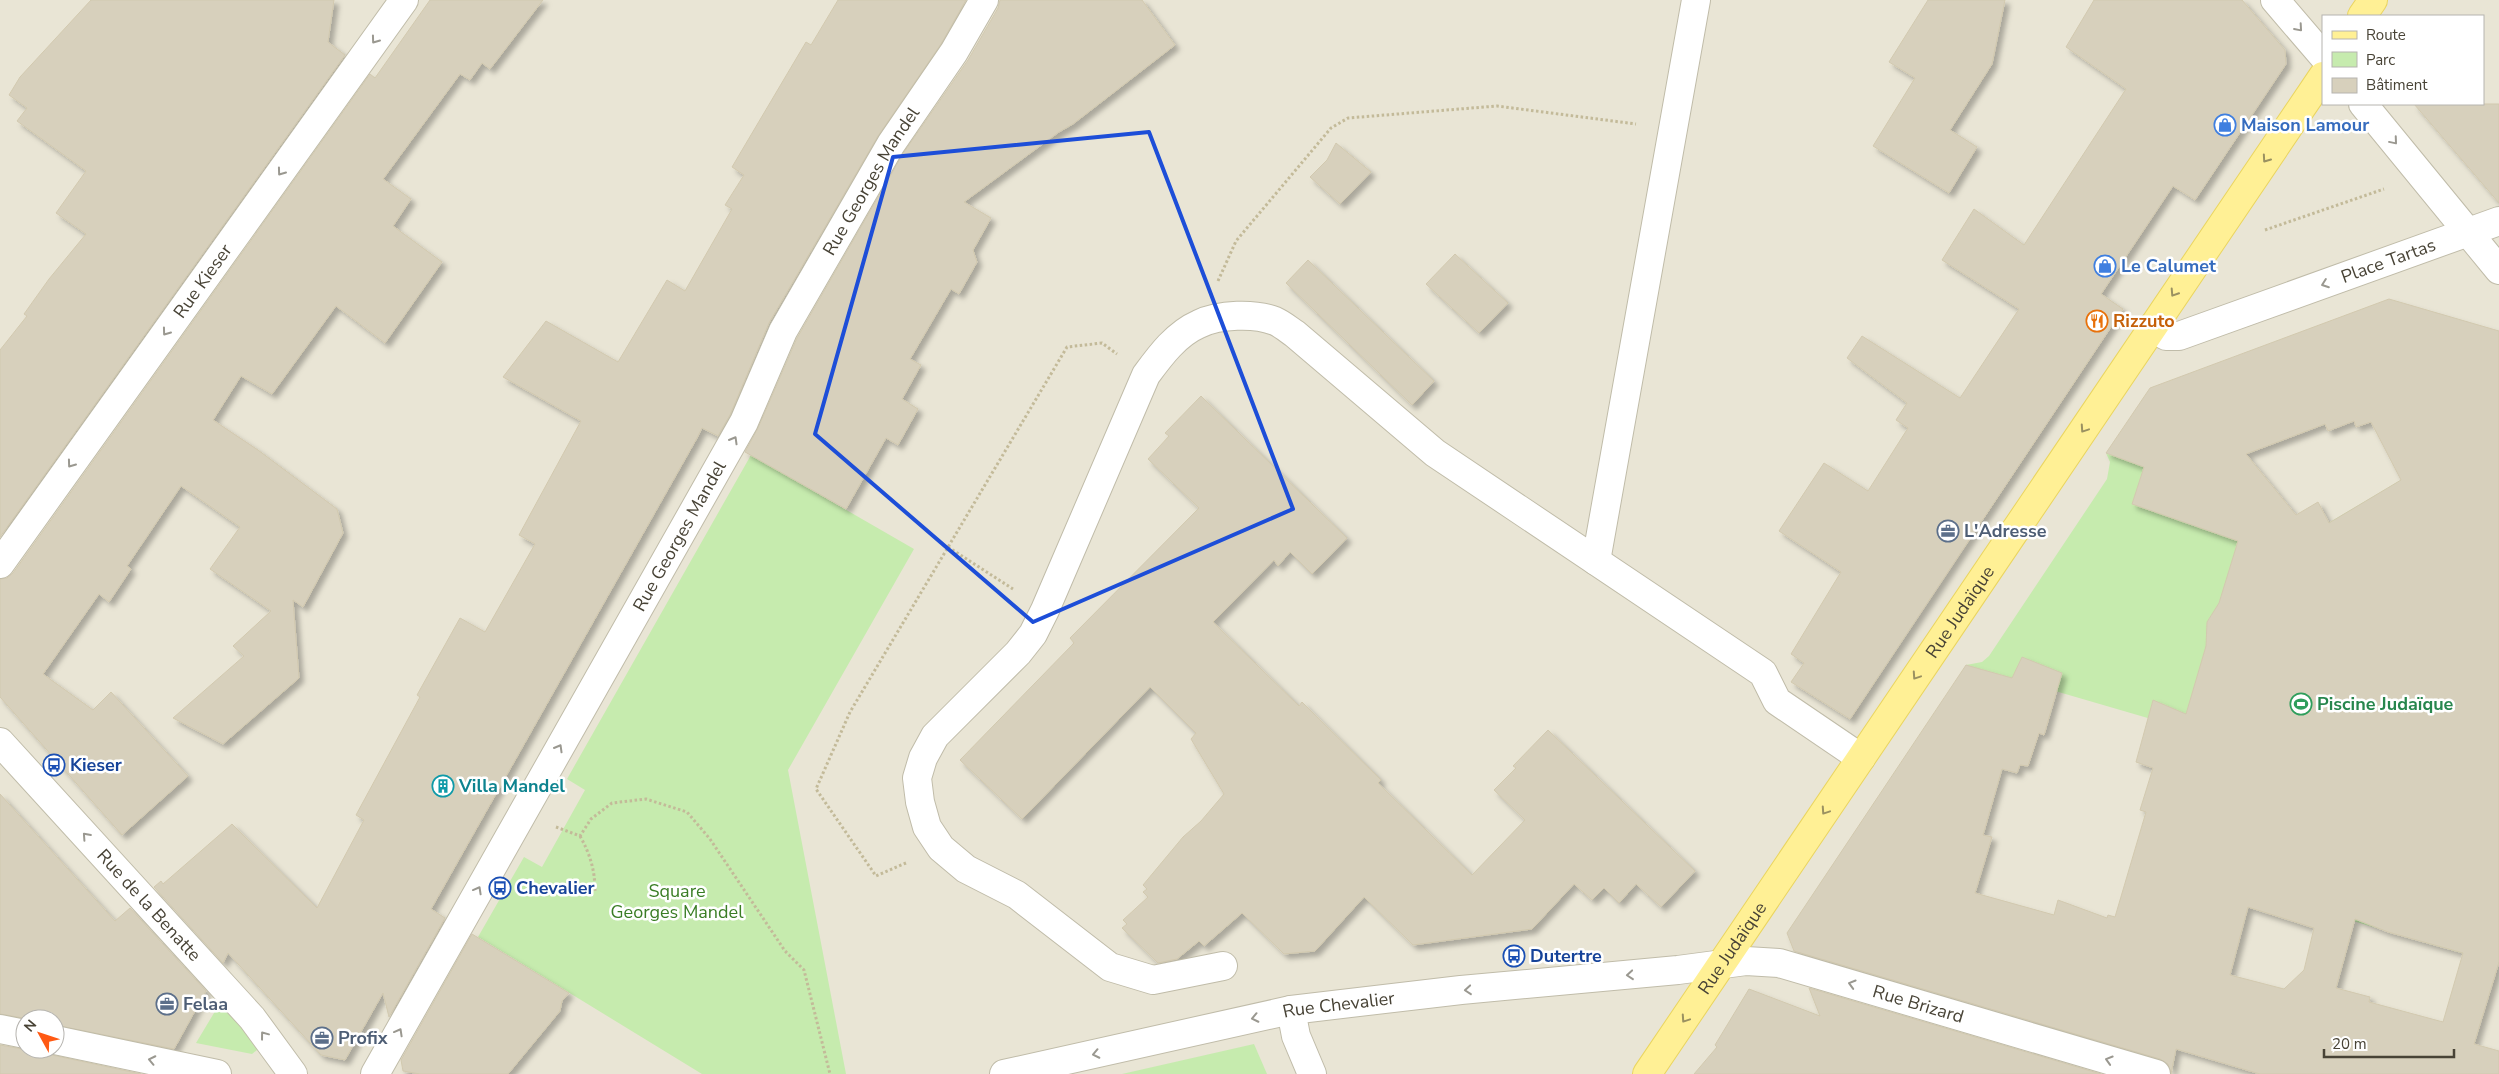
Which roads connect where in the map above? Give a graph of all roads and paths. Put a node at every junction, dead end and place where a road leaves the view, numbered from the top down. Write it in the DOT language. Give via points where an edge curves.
graph roads {
  1 [pos="404,0"];
  2 [pos="984,0"];
  3 [pos="1696,0"];
  4 [pos="2275,0"];
  5 [pos="2373,0"];
  6 [pos="2363,15"];
  7 [pos="2322,55"];
  8 [pos="2322,77"];
  9 [pos="2364,105"];
  10 [pos="1674,128"];
  11 [pos="2392,186"];
  12 [pos="2499,221"];
  13 [pos="2470,232"];
  14 [pos="2257,233"];
  15 [pos="2499,270"];
  16 [pos="1215,286"];
  17 [pos="2152,327"];
  18 [pos="1146,375"];
  19 [pos="948,547"];
  20 [pos="1596,561"];
  21 [pos="0,564"];
  22 [pos="1045,610"];
  23 [pos="0,742"];
  24 [pos="1861,758"];
  25 [pos="563,828"];
  26 [pos="580,836"];
  27 [pos="941,848"];
  28 [pos="581,894"];
  29 [pos="1722,964"];
  30 [pos="1223,966"];
  31 [pos="1678,970"];
  32 [pos="1291,1010"];
  33 [pos="0,1029"];
  34 [pos="15,1032"];
  35 [pos="65,1042"];
  36 [pos="217,1074"];
  37 [pos="293,1074"];
  38 [pos="375,1074"];
  39 [pos="830,1074"];
  40 [pos="1004,1074"];
  41 [pos="1312,1074"];
  42 [pos="1647,1074"];
  43 [pos="2156,1074"];
  1 -- 21 [label="street, Rue Kieser, one-way"];
  38 -- 2 [label="street, Rue Georges Mandel, one-way" via="744,422 783,331 891,144 954,52"];
  3 -- 10 [label="street"];
  4 -- 7 [label="street, one-way"];
  5 -- 6 [label="main road"];
  8 -- 17 [label="main road, Rue Judaïque, one-way"];
  9 -- 13 [label="street, one-way"];
  10 -- 16 [label="path" via="1496,106 1348,118 1331,128 1236,241"];
  10 -- 20 [label="street"];
  11 -- 14 [label="path"];
  12 -- 13 [label="street, Place Tartas"];
  13 -- 15 [label="street"];
  13 -- 17 [label="street, Place Tartas, one-way" via="2180,336 2166,336"];
  17 -- 24 [label="main road, Rue Judaïque, one-way"];
  18 -- 19 [label="path" via="1102,343 1067,347"];
  18 -- 20 [label="street" via="1179,337 1199,323 1250,315 1276,322 1295,334 1435,453"];
  18 -- 22 [label="street"];
  19 -- 22 [label="path"];
  19 -- 27 [label="path" via="850,712 816,789 876,876"];
  20 -- 24 [label="street" via="1763,674 1777,701"];
  22 -- 27 [label="street" via="1033,634 935,736 923,758 917,778 920,802 927,827"];
  37 -- 23 [label="street, Rue de la Benatte, one-way" via="252,1018"];
  24 -- 29 [label="main road, Rue Judaïque, one-way"];
  25 -- 26 [label="path"];
  26 -- 28 [label="path" via="590,854 595,877 595,891"];
  26 -- 39 [label="path" via="591,819 612,803 646,800 687,812 710,839 785,951 804,970"];
  27 -- 30 [label="street" via="966,870 1017,895 1110,967 1152,980"];
  29 -- 31 [label="street, Rue Brizard"];
  29 -- 42 [label="main road, Rue Judaïque, one-way"];
  43 -- 29 [label="street, Rue Brizard, one-way" via="1778,963 1746,961"];
  31 -- 32 [label="street, Rue Chevalier, one-way"];
  32 -- 40 [label="street, Rue Chevalier, one-way"];
  32 -- 41 [label="street" via="1296,1036"];
  33 -- 34 [label="street"];
  36 -- 35 [label="street, one-way"];
}
